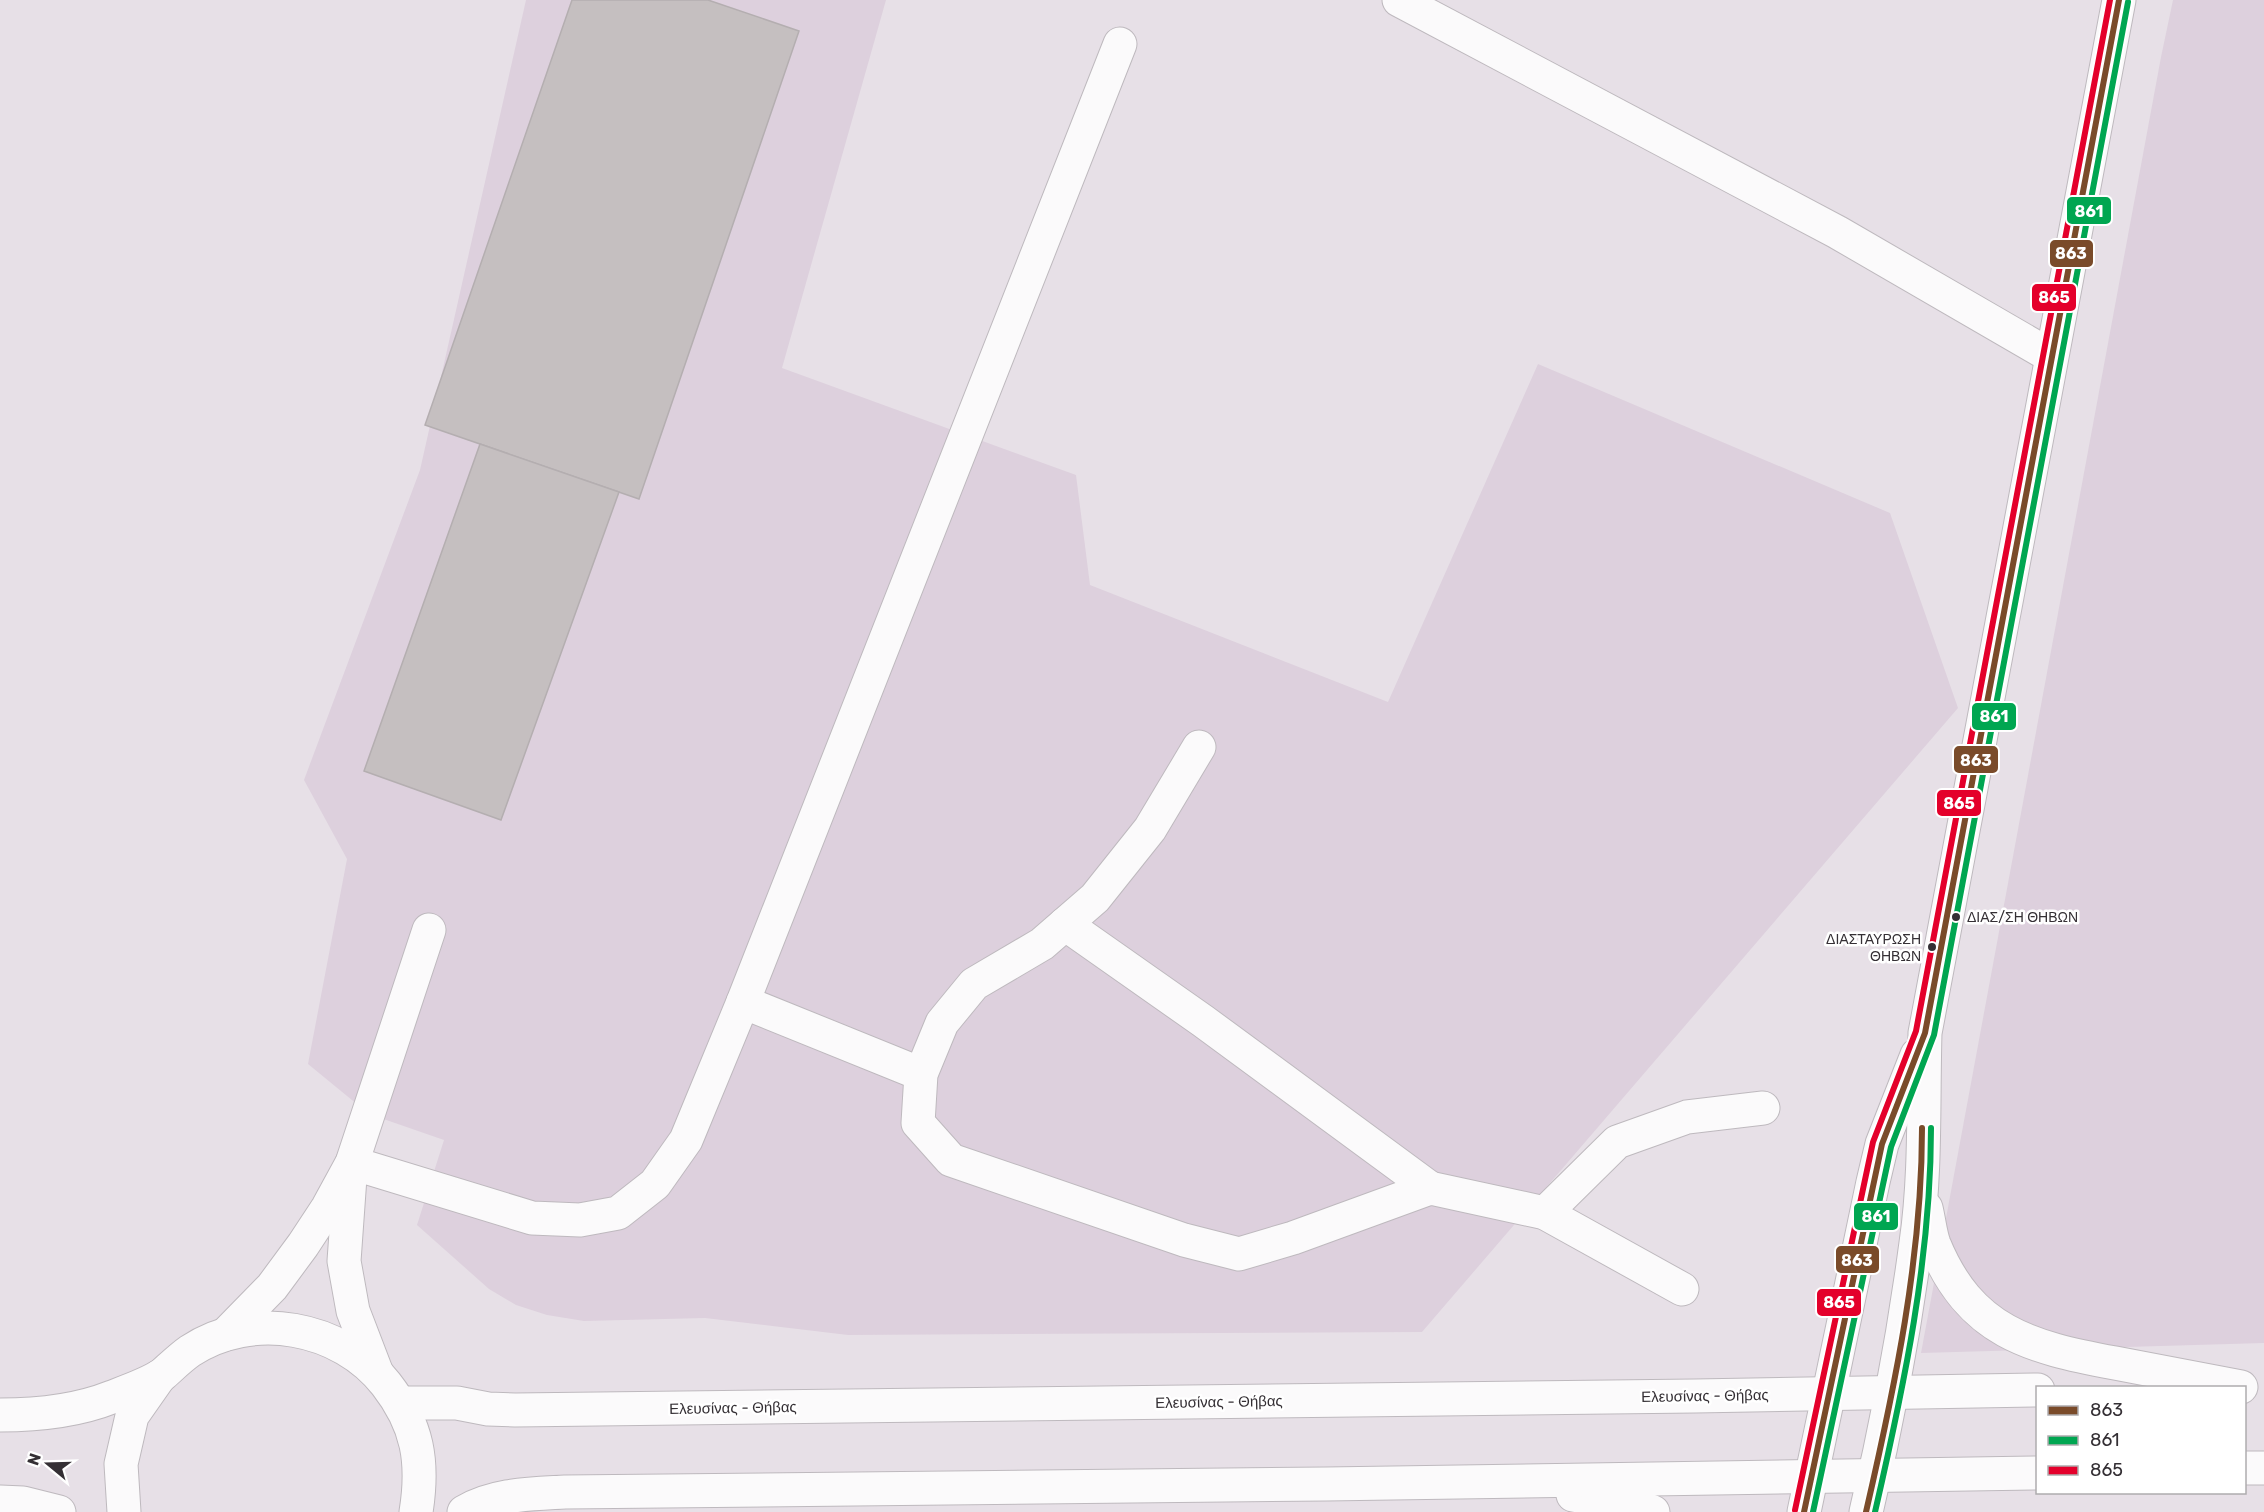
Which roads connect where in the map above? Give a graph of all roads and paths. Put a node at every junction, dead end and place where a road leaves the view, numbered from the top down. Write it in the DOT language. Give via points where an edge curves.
graph roads {
  1 [pos="1399,0"];
  2 [pos="2119,0"];
  3 [pos="1120,44"];
  4 [pos="2051,356"];
  5 [pos="1199,747"];
  6 [pos="1065,924"];
  7 [pos="429,930"];
  8 [pos="743,1002"];
  9 [pos="1925,1034"];
  10 [pos="921,1074"];
  11 [pos="1763,1108"];
  12 [pos="352,1163"];
  13 [pos="1921,1187"];
  14 [pos="1430,1188"];
  15 [pos="1545,1213"];
  16 [pos="1682,1289"];
  17 [pos="226,1334"];
  18 [pos="376,1371"];
  19 [pos="159,1376"];
  20 [pos="2236,1386"];
  21 [pos="2246,1387"];
  22 [pos="2264,1387"];
  23 [pos="2036,1390"];
  24 [pos="1891,1392"];
  25 [pos="1829,1394"];
  26 [pos="401,1403"];
  27 [pos="0,1415"];
  28 [pos="2246,1468"];
  29 [pos="2264,1468"];
  30 [pos="2036,1473"];
  31 [pos="1875,1476"];
  32 [pos="1811,1477"];
  33 [pos="1476,1480"];
  34 [pos="0,1502"];
  35 [pos="59,1512"];
  36 [pos="124,1512"];
  37 [pos="416,1512"];
  38 [pos="464,1512"];
  39 [pos="1653,1512"];
  40 [pos="1804,1512"];
  41 [pos="1866,1512"];
  1 -- 4 [label="main road" via="1837,232"];
  2 -- 4 [label="main road"];
  3 -- 8 [label="main road"];
  4 -- 9 [label="main road"];
  5 -- 6 [label="main road" via="1150,829 1095,898"];
  6 -- 10 [label="main road" via="1042,944 974,984 942,1023"];
  6 -- 14 [label="main road"];
  7 -- 12 [label="main road"];
  8 -- 10 [label="main road"];
  8 -- 12 [label="main road" via="686,1140 656,1184 618,1213 579,1220 532,1218"];
  9 -- 13 [label="main road"];
  9 -- 25 [label="main road" via="1882,1144"];
  10 -- 14 [label="main road" via="918,1123 951,1160 1184,1240 1239,1254 1293,1239"];
  11 -- 15 [label="main road" via="1687,1117 1617,1142"];
  12 -- 17 [label="main road" via="297,1254 272,1287"];
  12 -- 18 [label="main road" via="344,1261 353,1311"];
  13 -- 20 [label="main road" via="1934,1243 1952,1279 1997,1327 2070,1355"];
  13 -- 24 [label="main road" via="1916,1242"];
  14 -- 15 [label="main road"];
  15 -- 16 [label="main road"];
  17 -- 18 [label="main road" via="266,1327 306,1331 344,1347"];
  17 -- 19 [label="main road" via="190,1351"];
  18 -- 26 [label="main road"];
  19 -- 27 [label="main road" via="111,1398 68,1410"];
  19 -- 36 [label="main road" via="132,1416 121,1464"];
  21 -- 22 [label="main road"];
  23 -- 24 [label="main road, Ελευσίνας - Θήβας"];
  24 -- 25 [label="main road, Ελευσίνας - Θήβας"];
  24 -- 31 [label="main road"];
  25 -- 26 [label="main road, Ελευσίνας - Θήβας" via="515,1410 457,1403"];
  25 -- 32 [label="main road"];
  26 -- 37 [label="main road" via="416,1441 421,1482"];
  28 -- 29 [label="main road"];
  30 -- 31 [label="main road"];
  31 -- 32 [label="main road"];
  31 -- 41 [label="main road"];
  32 -- 33 [label="main road"];
  32 -- 40 [label="main road"];
  33 -- 38 [label="main road" via="565,1492 516,1495"];
  33 -- 39 [label="main road" via="1607,1500"];
  34 -- 35 [label="main road"];
}
